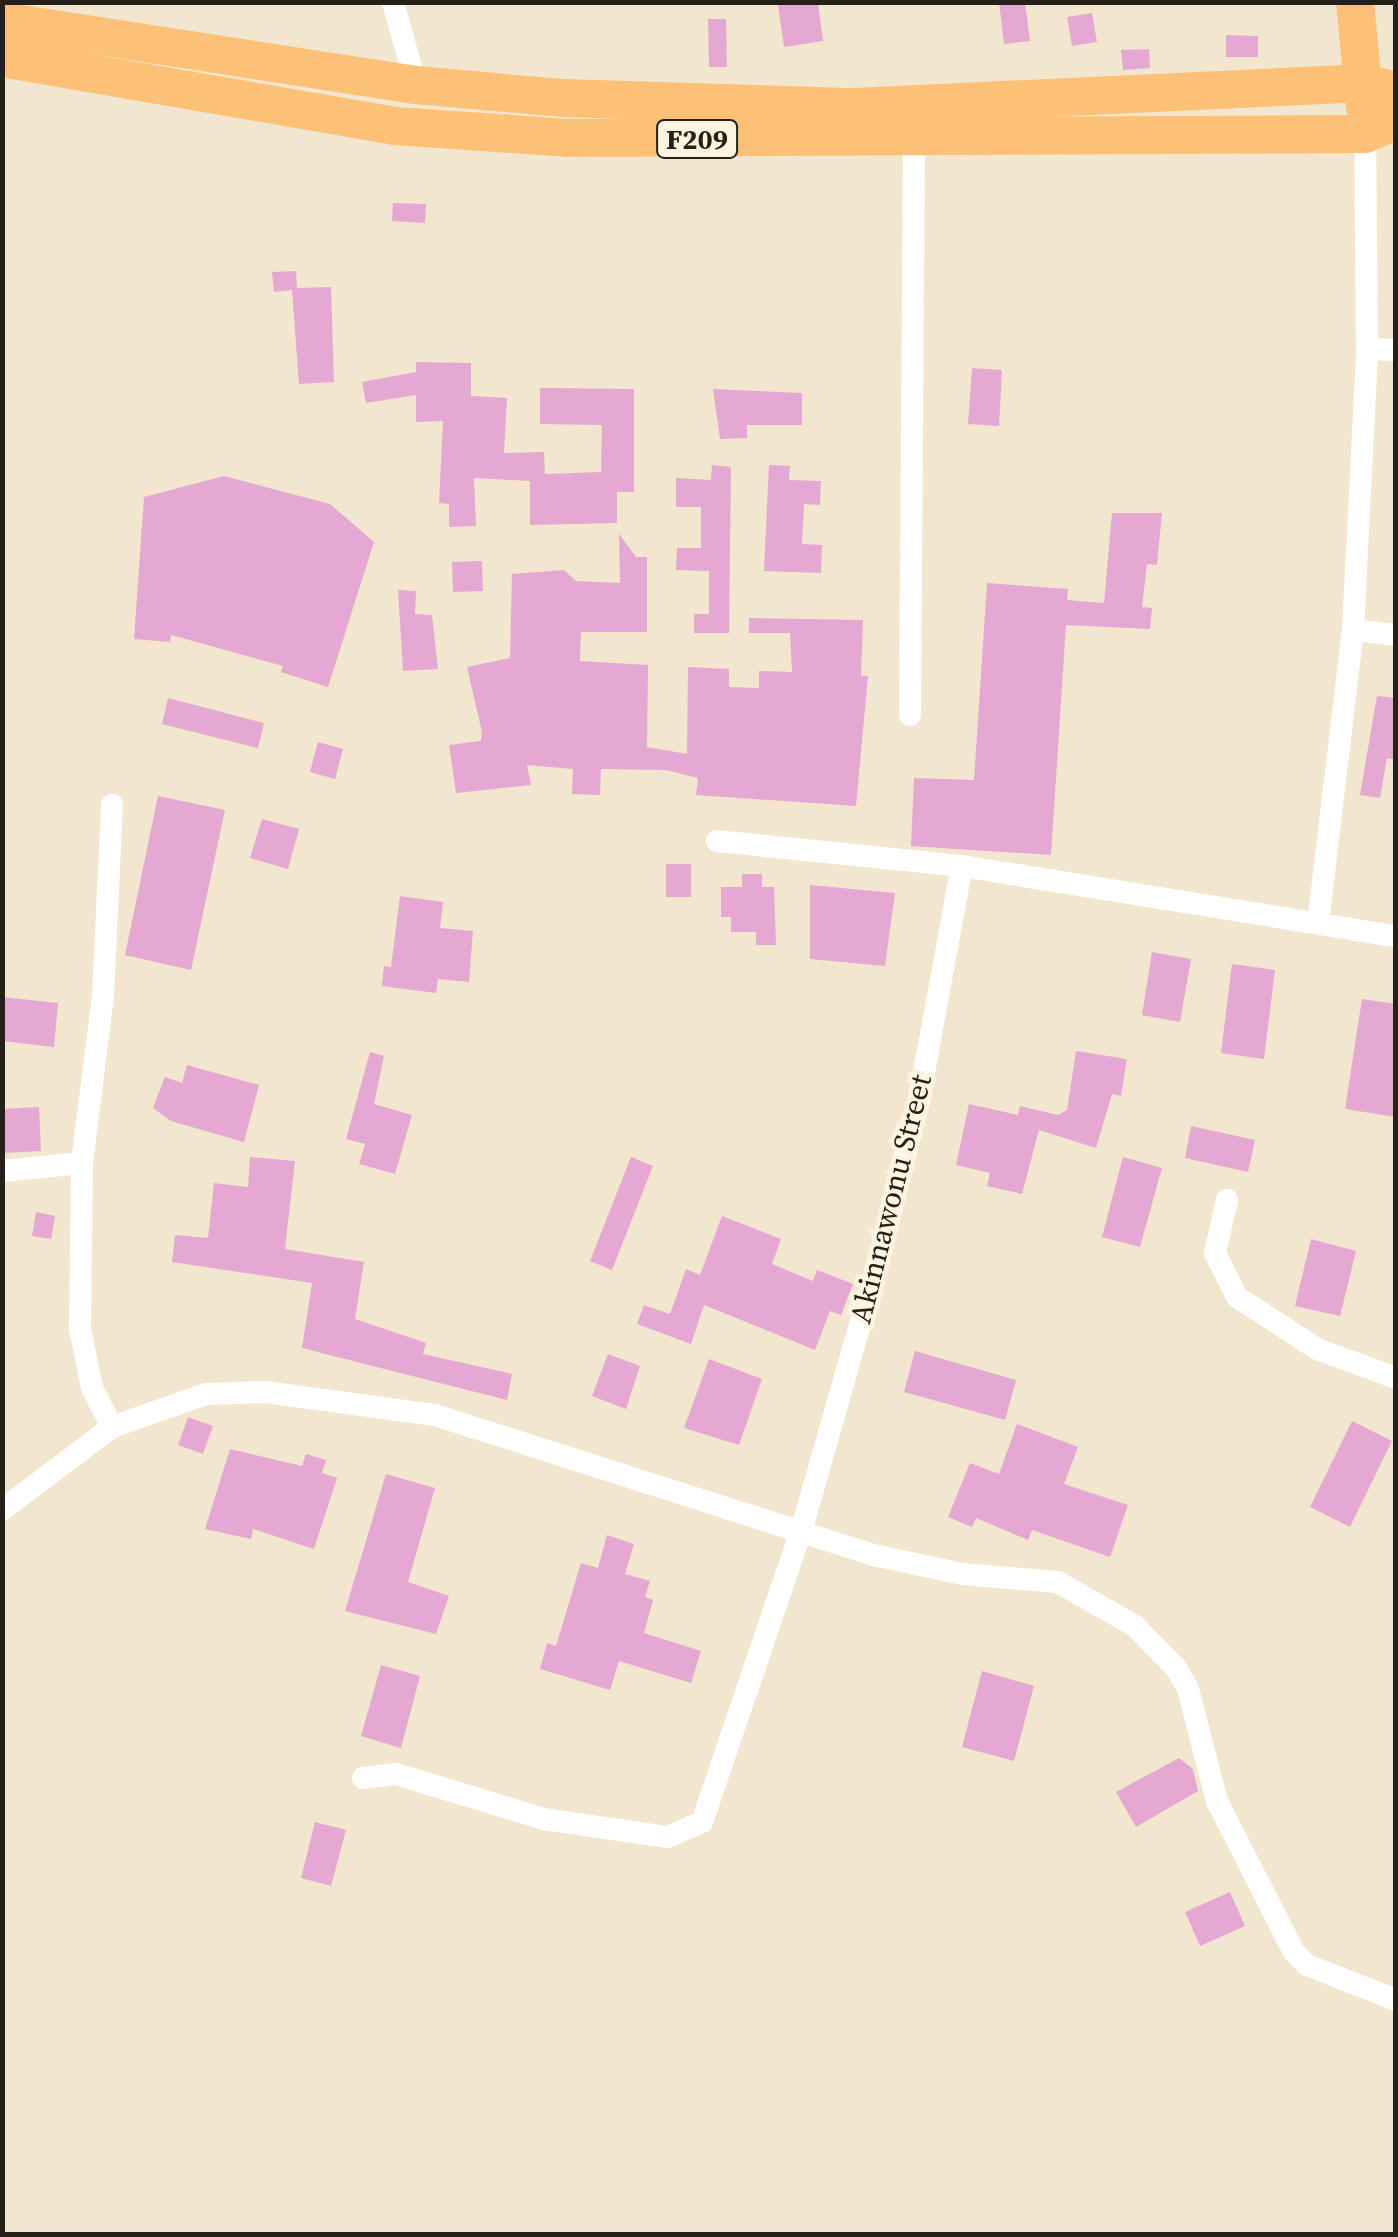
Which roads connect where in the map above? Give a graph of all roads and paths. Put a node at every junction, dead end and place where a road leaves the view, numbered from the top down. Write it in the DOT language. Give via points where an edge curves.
graph roads {
  1 [pos="394,2"];
  2 [pos="1355,2"];
  3 [pos="2,20"];
  4 [pos="2,58"];
  5 [pos="416,85"];
  6 [pos="1380,87"];
  7 [pos="1380,128"];
  8 [pos="914,138"];
  9 [pos="1367,349"];
  10 [pos="1396,350"];
  11 [pos="1354,630"];
  12 [pos="1396,634"];
  13 [pos="910,715"];
  14 [pos="112,805"];
  15 [pos="717,841"];
  16 [pos="962,866"];
  17 [pos="1318,923"];
  18 [pos="1396,936"];
  19 [pos="82,1163"];
  20 [pos="2,1171"];
  21 [pos="1227,1200"];
  22 [pos="1396,1378"];
  23 [pos="112,1426"];
  24 [pos="2,1510"];
  25 [pos="802,1528"];
  26 [pos="363,1778"];
  27 [pos="1396,2000"];
  1 -- 5 [label="street"];
  2 -- 6 [label="main road"];
  3 -- 5 [label="main road, F209"];
  4 -- 8 [label="main road, F209" via="394,126 568,138"];
  5 -- 6 [label="main road, F209" via="563,98 855,107"];
  6 -- 7 [label="main road"];
  7 -- 8 [label="main road, F209"];
  7 -- 9 [label="street"];
  8 -- 13 [label="street"];
  9 -- 10 [label="street"];
  9 -- 11 [label="street"];
  11 -- 12 [label="street"];
  11 -- 17 [label="street"];
  14 -- 19 [label="street" via="102,996"];
  15 -- 16 [label="street"];
  16 -- 17 [label="street"];
  16 -- 25 [label="street, Akinnawonu Street" via="918,1105"];
  17 -- 18 [label="street"];
  19 -- 20 [label="street"];
  19 -- 23 [label="street" via="80,1329 92,1388"];
  21 -- 22 [label="street" via="1216,1254 1236,1297 1317,1348"];
  23 -- 24 [label="street"];
  23 -- 25 [label="street" via="206,1394 316,1397 436,1415"];
  25 -- 26 [label="street, Akinnawonu Street" via="702,1822 690,1833 668,1837 544,1819 396,1774"];
  25 -- 27 [label="street" via="945,1570 1058,1582 1135,1626 1188,1689 1217,1801 1294,1952 1308,1965"];
}
